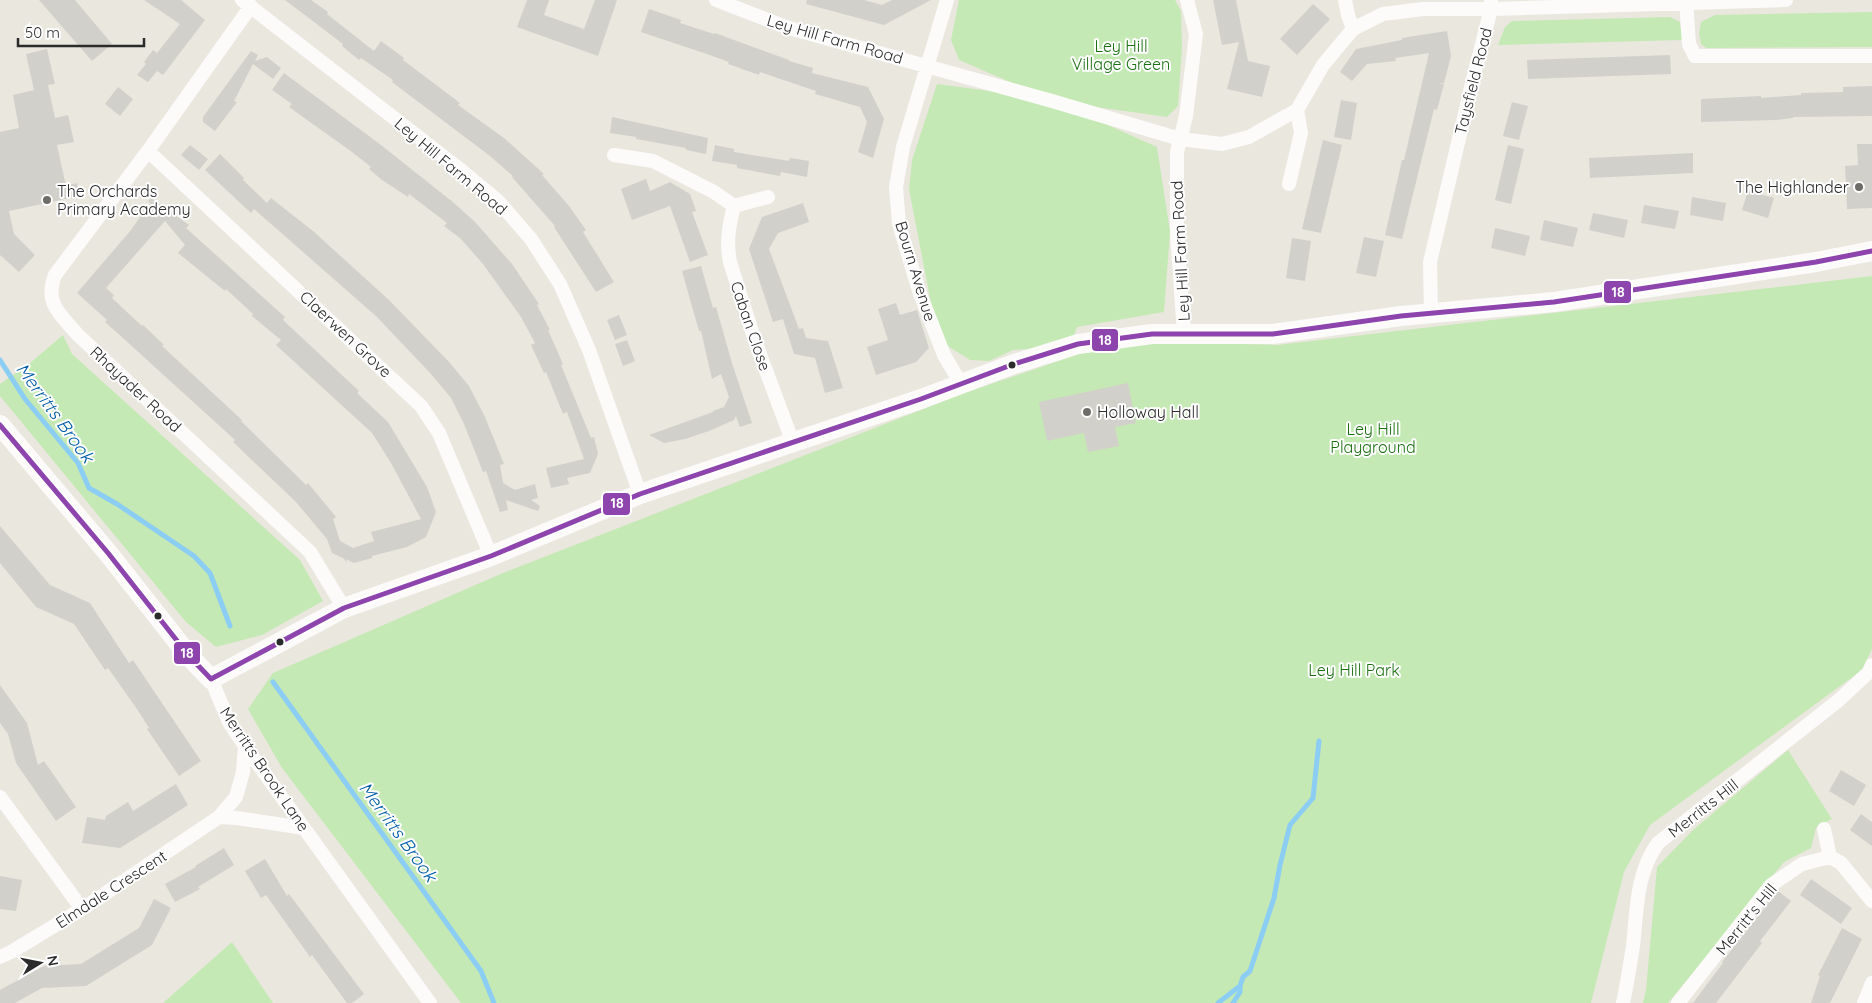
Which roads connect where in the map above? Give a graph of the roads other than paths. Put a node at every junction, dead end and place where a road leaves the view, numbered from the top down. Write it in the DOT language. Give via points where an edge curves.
graph roads {
  1 [pos="716,0"];
  2 [pos="948,0"];
  3 [pos="1187,0"];
  4 [pos="1345,0"];
  5 [pos="1786,0"];
  6 [pos="1686,1"];
  7 [pos="246,3"];
  8 [pos="1491,5"];
  9 [pos="1353,28"];
  10 [pos="1872,56"];
  11 [pos="928,66"];
  12 [pos="1297,110"];
  13 [pos="1180,139"];
  14 [pos="148,150"];
  15 [pos="614,155"];
  16 [pos="1289,184"];
  17 [pos="768,197"];
  18 [pos="734,206"];
  19 [pos="1872,251"];
  20 [pos="1431,314"];
  21 [pos="1184,334"];
  22 [pos="961,384"];
  23 [pos="0,425"];
  24 [pos="793,443"];
  25 [pos="640,494"];
  26 [pos="491,556"];
  27 [pos="344,608"];
  28 [pos="1872,665"];
  29 [pos="211,679"];
  30 [pos="245,746"];
  31 [pos="0,797"];
  32 [pos="220,817"];
  33 [pos="304,828"];
  34 [pos="1824,829"];
  35 [pos="1830,858"];
  36 [pos="1872,901"];
  37 [pos="82,909"];
  38 [pos="0,957"];
  39 [pos="1872,983"];
  40 [pos="430,1003"];
  41 [pos="1623,1003"];
  42 [pos="1678,1003"];
  43 [pos="1864,1003"];
  1 -- 11 [label="street, Ley Hill Farm Road" via="789,28"];
  2 -- 11 [label="street, Bourn Avenue"];
  3 -- 13 [label="street, Ley Hill Farm Road" via="1196,34"];
  4 -- 9 [label="street"];
  5 -- 6 [label="street, Taysfield Road"];
  6 -- 8 [label="street, Taysfield Road"];
  6 -- 10 [label="street" via="1689,44 1695,56"];
  7 -- 14 [label="street, Rhayader Road"];
  7 -- 25 [label="street, Ley Hill Farm Road" via="498,201 531,239 560,284 585,342"];
  8 -- 9 [label="street" via="1383,14"];
  8 -- 20 [label="street, Taysfield Road" via="1430,262"];
  9 -- 12 [label="street" via="1323,65"];
  11 -- 13 [label="street, Ley Hill Farm Road"];
  11 -- 22 [label="street, Bourn Avenue" via="903,147 896,187 899,224 919,291 944,355"];
  12 -- 13 [label="street, Ley Hill Farm Road" via="1236,141 1222,144"];
  12 -- 16 [label="street" via="1301,133"];
  13 -- 21 [label="street, Ley Hill Farm Road" via="1177,152 1177,233"];
  14 -- 26 [label="street, Claerwen Grove" via="422,406 438,433"];
  14 -- 27 [label="street, Rhayader Road" via="55,275 50,299 77,334 310,552"];
  15 -- 18 [label="street" via="653,161 714,192"];
  17 -- 18 [label="street"];
  18 -- 24 [label="street, Caban Close" via="727,251 755,341"];
  19 -- 20 [label="street" via="1602,295"];
  20 -- 21 [label="street" via="1274,334"];
  21 -- 22 [label="street" via="1152,334 1078,344"];
  22 -- 24 [label="street"];
  23 -- 29 [label="street, Merritts Brook Lane"];
  24 -- 25 [label="street"];
  25 -- 26 [label="street"];
  26 -- 27 [label="street"];
  27 -- 29 [label="street"];
  28 -- 41 [label="street, Merritts Hill" via="1869,672 1839,700 1658,843 1648,857 1641,878"];
  29 -- 30 [label="street, Merritts Brook Lane" via="229,722"];
  30 -- 32 [label="street, Elmdale Crescent" via="236,797"];
  30 -- 33 [label="street, Merritts Brook Lane"];
  31 -- 37 [label="street"];
  32 -- 33 [label="street"];
  32 -- 37 [label="street, Elmdale Crescent"];
  33 -- 40 [label="street, Merritts Brook Lane"];
  34 -- 35 [label="street"];
  35 -- 36 [label="street" via="1841,863"];
  35 -- 42 [label="street, Merritt's Hill" via="1802,864 1771,885"];
  37 -- 38 [label="street, Elmdale Crescent"];
  39 -- 43 [label="street"];
}
